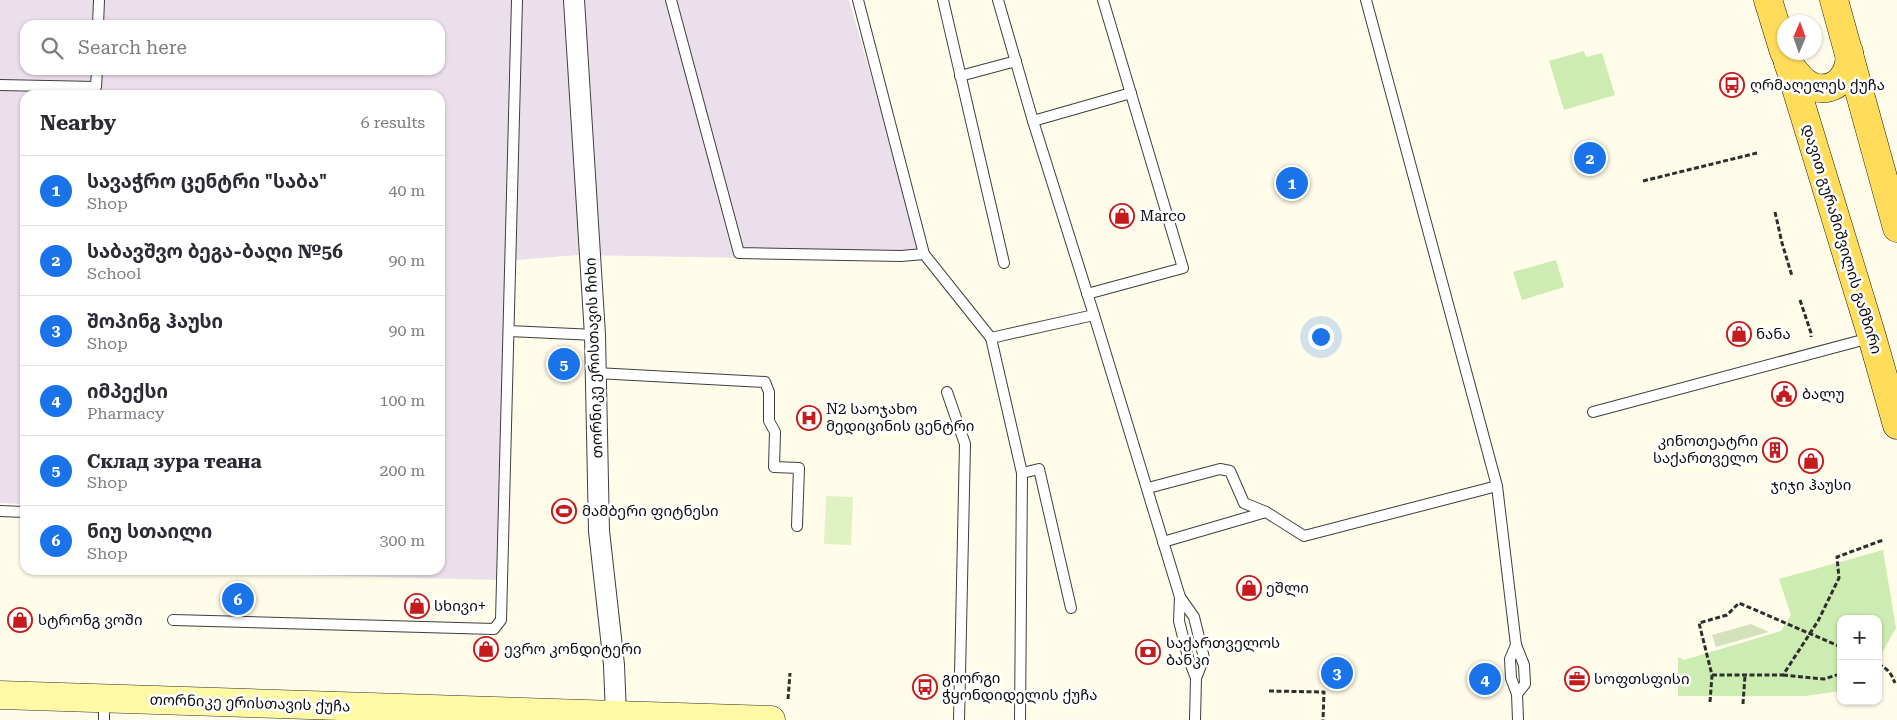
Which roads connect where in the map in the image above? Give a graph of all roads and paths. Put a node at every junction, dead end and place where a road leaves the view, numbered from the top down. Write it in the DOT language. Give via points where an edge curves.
graph roads {
  1 [pos="99,0"];
  2 [pos="518,0"];
  3 [pos="574,0"];
  4 [pos="671,0"];
  5 [pos="858,0"];
  6 [pos="942,0"];
  7 [pos="998,0"];
  8 [pos="1104,0"];
  9 [pos="1366,0"];
  10 [pos="1768,0"];
  11 [pos="1834,0"];
  12 [pos="98,20"];
  13 [pos="1777,28"];
  14 [pos="1848,50"];
  15 [pos="1788,60"];
  16 [pos="1789,60"];
  17 [pos="1016,61"];
  18 [pos="97,75"];
  19 [pos="960,76"];
  20 [pos="0,85"];
  21 [pos="80,90"];
  22 [pos="96,90"];
  23 [pos="1131,93"];
  24 [pos="1033,121"];
  25 [pos="1757,153"];
  26 [pos="1643,181"];
  27 [pos="1775,212"];
  28 [pos="1897,228"];
  29 [pos="924,254"];
  30 [pos="1004,263"];
  31 [pos="1792,276"];
  32 [pos="1087,294"];
  33 [pos="1800,300"];
  34 [pos="1094,315"];
  35 [pos="509,331"];
  36 [pos="1811,333"];
  37 [pos="595,335"];
  38 [pos="1872,337"];
  39 [pos="990,338"];
  40 [pos="596,373"];
  41 [pos="947,392"];
  42 [pos="1593,412"];
  43 [pos="1896,420"];
  44 [pos="1022,473"];
  45 [pos="1497,486"];
  46 [pos="1148,488"];
  47 [pos="0,512"];
  48 [pos="20,512"];
  49 [pos="1266,512"];
  50 [pos="797,526"];
  51 [pos="1883,540"];
  52 [pos="1163,542"];
  53 [pos="1180,597"];
  54 [pos="1071,608"];
  55 [pos="173,620"];
  56 [pos="1809,633"];
  57 [pos="1837,646"];
  58 [pos="1882,666"];
  59 [pos="790,673"];
  60 [pos="1783,674"];
  61 [pos="1712,675"];
  62 [pos="1745,675"];
  63 [pos="1837,675"];
  64 [pos="1196,678"];
  65 [pos="1895,682"];
  66 [pos="1270,691"];
  67 [pos="0,695"];
  68 [pos="1710,702"];
  69 [pos="1743,704"];
  70 [pos="104,709"];
  71 [pos="779,711"];
  72 [pos="441,715"];
  73 [pos="616,715"];
  74 [pos="523,716"];
  75 [pos="708,719"];
  76 [pos="959,720"];
  77 [pos="1020,720"];
  78 [pos="1195,720"];
  79 [pos="1323,720"];
  80 [pos="1518,720"];
  1 -- 12 [label="lane"];
  2 -- 35 [label="lane"];
  3 -- 37 [label="street, თორნიკე ერისთავის ჩიხი"];
  4 -- 29 [label="lane" via="739,253"];
  5 -- 29 [label="lane"];
  6 -- 19 [label="lane"];
  7 -- 17 [label="lane"];
  8 -- 23 [label="lane"];
  9 -- 45 [label="lane"];
  10 -- 13 [label="main road, დავით გურამიშვილის გამზირი"];
  11 -- 14 [label="main road"];
  14 -- 16 [label="main road" via="1847,74 1839,83 1827,88 1815,88 1804,82"];
  14 -- 28 [label="main road"];
  15 -- 38 [label="main road, დავით გურამიშვილის გამზირი"];
  17 -- 19 [label="lane"];
  17 -- 24 [label="lane"];
  18 -- 22 [label="lane"];
  19 -- 30 [label="lane"];
  20 -- 21 [label="lane"];
  23 -- 24 [label="lane"];
  23 -- 32 [label="lane" via="1183,268"];
  24 -- 32 [label="lane"];
  25 -- 26 [label="path"];
  27 -- 31 [label="path"];
  29 -- 39 [label="lane"];
  32 -- 34 [label="lane"];
  33 -- 36 [label="path"];
  34 -- 39 [label="lane"];
  34 -- 46 [label="lane"];
  35 -- 37 [label="lane"];
  35 -- 55 [label="lane" via="501,620 494,629"];
  37 -- 40 [label="street, თორნიკე ერისთავის ჩიხი"];
  38 -- 42 [label="lane"];
  38 -- 43 [label="main road, დავით გურამიშვილის გამზირი"];
  39 -- 44 [label="lane"];
  40 -- 50 [label="lane" via="765,382 769,392 769,421 775,432 774,467 799,468"];
  40 -- 73 [label="street, თორნიკე ერისთავის ჩიხი" via="599,531 614,665"];
  41 -- 76 [label="lane" via="965,444"];
  44 -- 54 [label="lane" via="1039,469"];
  44 -- 77 [label="lane"];
  45 -- 49 [label="lane" via="1304,536"];
  45 -- 80 [label="lane" via="1516,645 1524,665 1525,684 1517,694"];
  46 -- 49 [label="lane" via="1220,469 1230,471 1244,503"];
  46 -- 52 [label="lane"];
  47 -- 48 [label="lane"];
  49 -- 52 [label="lane"];
  51 -- 56 [label="path" via="1837,557 1839,578"];
  52 -- 53 [label="lane"];
  53 -- 64 [label="lane" via="1179,621"];
  53 -- 64 [label="lane" via="1194,617 1204,658"];
  56 -- 57 [label="path"];
  56 -- 60 [label="path"];
  56 -- 61 [label="path" via="1739,602 1727,615 1700,623"];
  58 -- 65 [label="path" via="1892,674"];
  59 -- 71 [label="path"];
  60 -- 62 [label="path"];
  60 -- 63 [label="path" via="1824,679"];
  61 -- 62 [label="path"];
  61 -- 68 [label="path"];
  62 -- 69 [label="path"];
  64 -- 78 [label="lane"];
  66 -- 79 [label="path" via="1324,692"];
  67 -- 70 [label="main road, თორნიკე ერისთავის ქუჩა"];
  70 -- 72 [label="main road, თორნიკე ერისთავის ქუჩა" via="307,709"];
  71 -- 75 [label="main road, თორნიკე ერისთავის ქუჩა"];
  72 -- 74 [label="main road, თორნიკე ერისთავის ქუჩა"];
  73 -- 74 [label="main road, თორნიკე ერისთავის ქუჩა"];
  73 -- 75 [label="main road, თორნიკე ერისთავის ქუჩა"];
}
